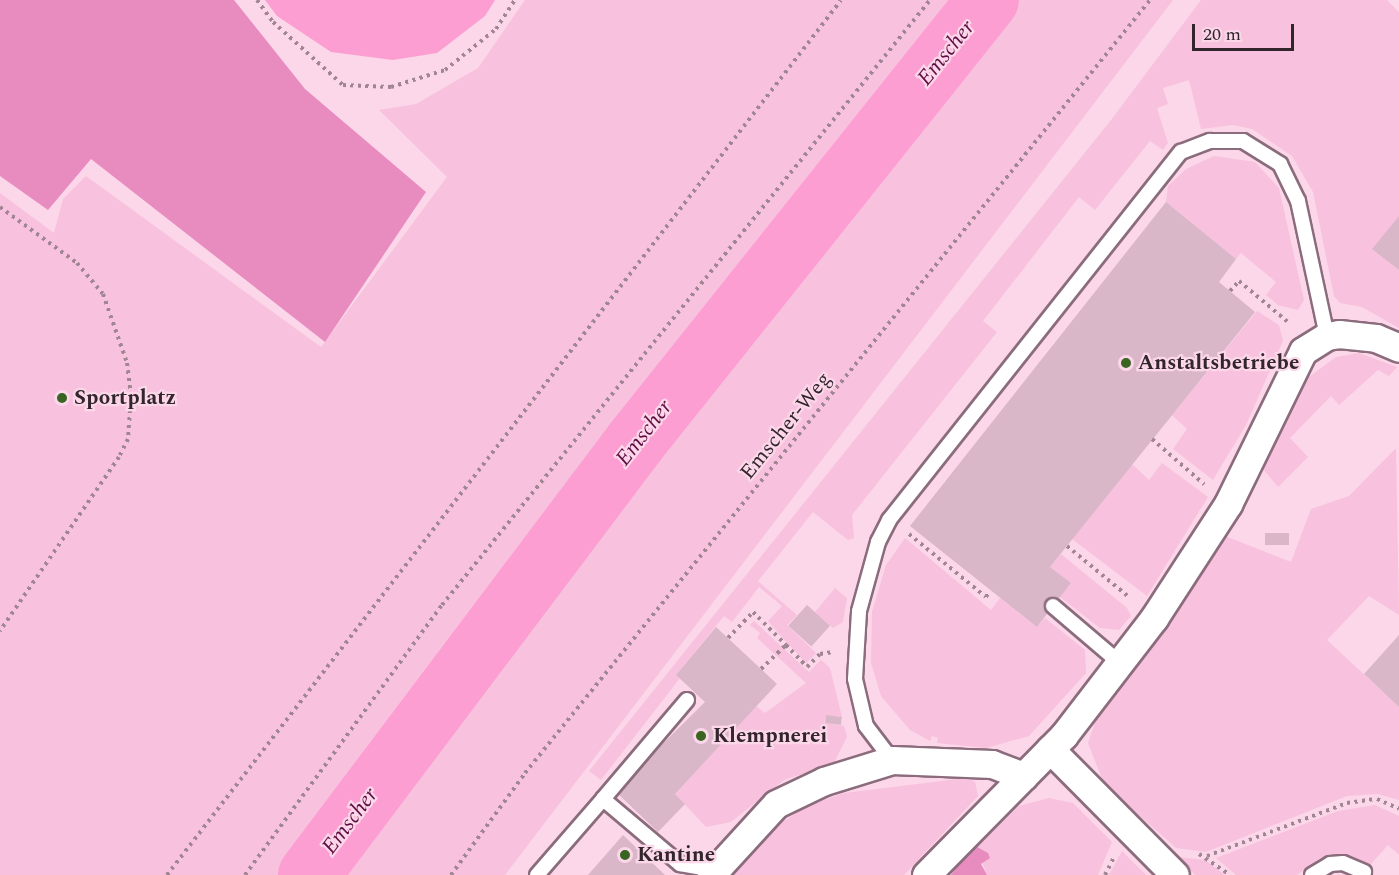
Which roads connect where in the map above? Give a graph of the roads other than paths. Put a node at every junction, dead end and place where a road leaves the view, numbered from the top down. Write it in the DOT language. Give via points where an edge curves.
graph roads {
  1 [pos="1320,339"];
  2 [pos="1399,348"];
  3 [pos="1053,606"];
  4 [pos="1120,663"];
  5 [pos="687,700"];
  6 [pos="1050,748"];
  7 [pos="892,760"];
  8 [pos="1024,776"];
  9 [pos="603,799"];
  10 [pos="713,872"];
  11 [pos="1365,872"];
  12 [pos="537,875"];
  13 [pos="926,875"];
  14 [pos="1175,875"];
  15 [pos="1312,875"];
  1 -- 2 [label="street" via="1365,335"];
  1 -- 4 [label="street" via="1294,363 1228,504"];
  1 -- 7 [label="lane" via="1298,201 1280,164 1242,141 1194,145 1169,164 889,520 869,563 855,649 856,686 866,726"];
  3 -- 4 [label="lane"];
  4 -- 6 [label="street"];
  5 -- 9 [label="lane"];
  6 -- 8 [label="street"];
  6 -- 14 [label="street"];
  7 -- 8 [label="street" via="992,764"];
  7 -- 10 [label="street" via="789,795 751,828"];
  8 -- 13 [label="street"];
  9 -- 10 [label="lane" via="680,864"];
  9 -- 12 [label="lane"];
  11 -- 15 [label="lane" via="1343,863 1330,864"];
}
